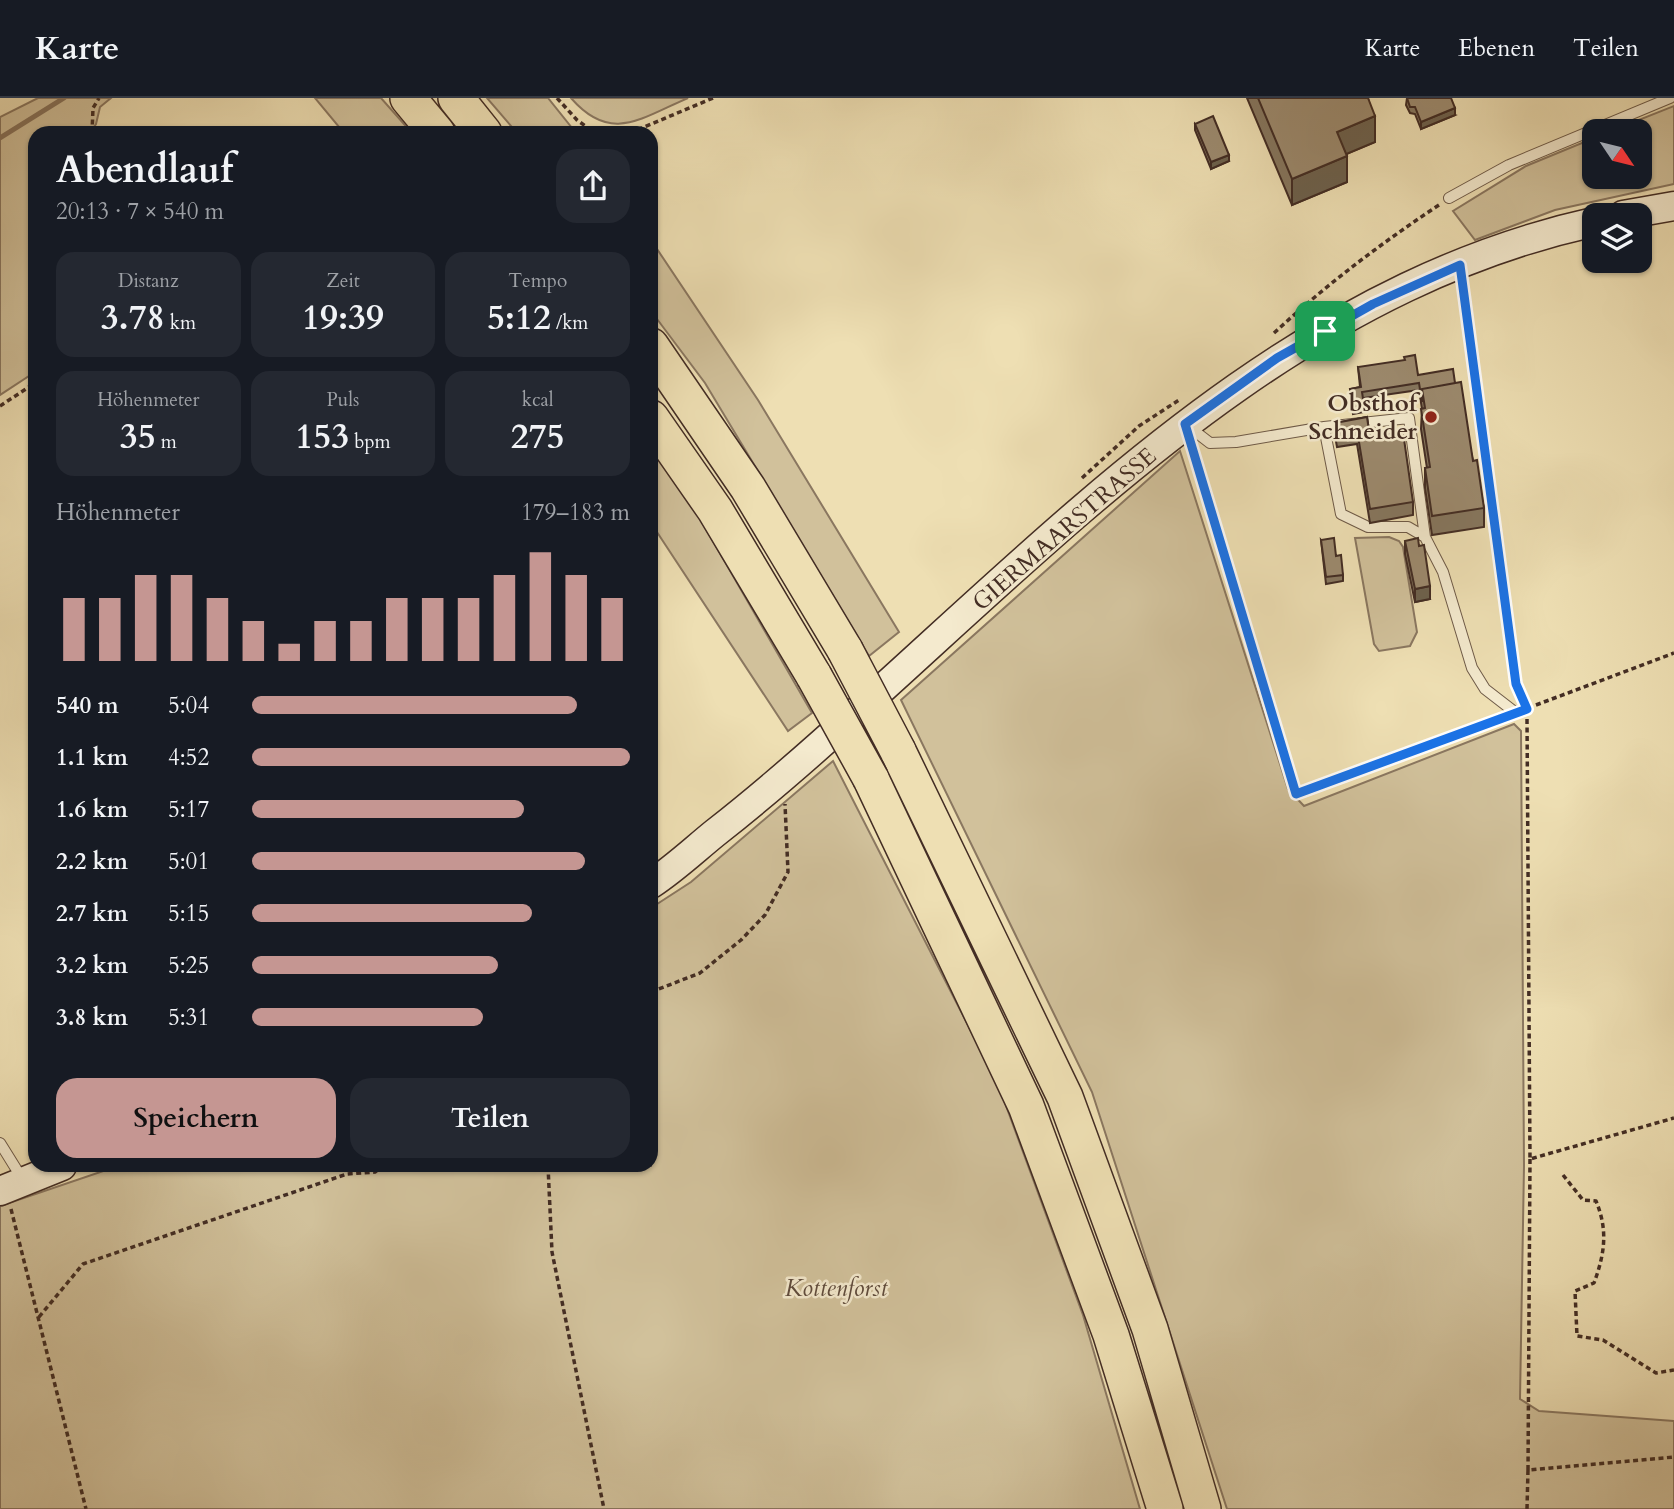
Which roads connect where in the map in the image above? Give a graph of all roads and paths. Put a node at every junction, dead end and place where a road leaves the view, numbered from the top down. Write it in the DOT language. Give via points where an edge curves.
graph roads {
  1 [pos="99,98"];
  2 [pos="408,98"];
  3 [pos="456,98"];
  4 [pos="557,98"];
  5 [pos="713,98"];
  6 [pos="1670,98"];
  7 [pos="92,126"];
  8 [pos="431,126"];
  9 [pos="478,126"];
  10 [pos="585,126"];
  11 [pos="647,126"];
  12 [pos="1449,198"];
  13 [pos="1674,206"];
  14 [pos="1652,210"];
  15 [pos="1582,225"];
  16 [pos="1460,265"];
  17 [pos="658,356"];
  18 [pos="28,388"];
  19 [pos="0,406"];
  20 [pos="1185,424"];
  21 [pos="1324,427"];
  22 [pos="658,428"];
  23 [pos="1425,537"];
  24 [pos="1674,653"];
  25 [pos="1527,709"];
  26 [pos="1516,712"];
  27 [pos="775,786"];
  28 [pos="658,878"];
  29 [pos="658,989"];
  30 [pos="1674,1118"];
  31 [pos="0,1143"];
  32 [pos="1530,1158"];
  33 [pos="39,1172"];
  34 [pos="376,1172"];
  35 [pos="548,1172"];
  36 [pos="1563,1175"];
  37 [pos="10,1180"];
  38 [pos="39,1317"];
  39 [pos="1674,1370"];
  40 [pos="1674,1457"];
  41 [pos="1528,1470"];
  42 [pos="86,1509"];
  43 [pos="604,1509"];
  44 [pos="1165,1509"];
  45 [pos="1203,1509"];
  46 [pos="1527,1509"];
  1 -- 7 [label="path" via="93,108"];
  2 -- 8 [label="highway"];
  3 -- 9 [label="highway"];
  4 -- 10 [label="path"];
  5 -- 11 [label="path"];
  6 -- 12 [label="lane" via="1509,165"];
  13 -- 14 [label="main road"];
  15 -- 16 [label="main road, GIERMAARSTRASSE"];
  16 -- 20 [label="main road, GIERMAARSTRASSE" via="1373,304 1277,358"];
  16 -- 25 [label="path" via="1516,684"];
  17 -- 45 [label="highway, bridge" via="748,488 845,650 1065,1097 1150,1329"];
  18 -- 19 [label="path"];
  20 -- 21 [label="lane" via="1210,443"];
  20 -- 26 [label="path" via="1296,794"];
  20 -- 27 [label="main road, GIERMAARSTRASSE" via="1089,503"];
  21 -- 23 [label="lane" via="1341,514 1368,527 1408,527"];
  21 -- 23 [label="lane" via="1409,418"];
  22 -- 44 [label="highway, bridge" via="715,510 871,779 1026,1106 1111,1335"];
  23 -- 26 [label="lane" via="1443,572 1472,668 1485,688"];
  24 -- 25 [label="path"];
  25 -- 32 [label="path"];
  27 -- 28 [label="main road, GIERMAARSTRASSE"];
  27 -- 29 [label="path" via="784,798 788,872 765,915 700,973"];
  30 -- 32 [label="path"];
  31 -- 37 [label="lane"];
  32 -- 41 [label="path"];
  33 -- 37 [label="main road"];
  34 -- 38 [label="path" via="347,1174 83,1264"];
  35 -- 43 [label="path" via="552,1252"];
  36 -- 39 [label="path" via="1583,1200 1596,1200 1605,1236 1594,1283 1575,1291 1577,1336 1603,1340 1656,1373"];
  37 -- 38 [label="path"];
  38 -- 42 [label="path"];
  40 -- 41 [label="path"];
  41 -- 46 [label="path"];
}
